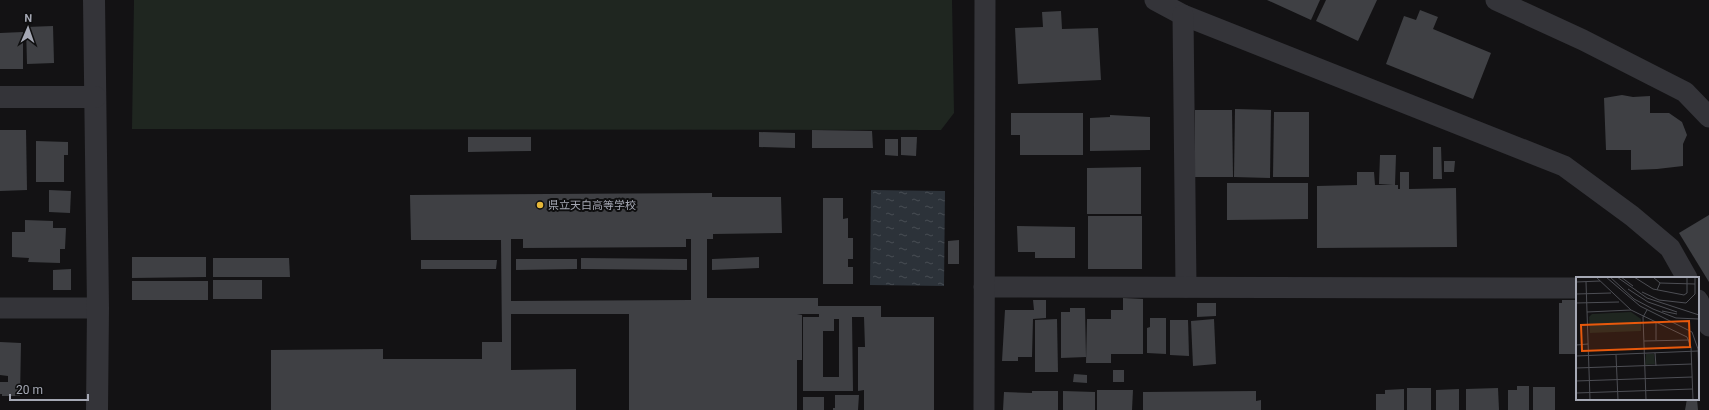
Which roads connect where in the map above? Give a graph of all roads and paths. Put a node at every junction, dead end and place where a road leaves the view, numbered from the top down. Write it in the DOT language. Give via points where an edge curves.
graph roads {
  1 [pos="94,0"];
  2 [pos="985,0"];
  3 [pos="1155,0"];
  4 [pos="1496,0"];
  5 [pos="1183,15"];
  6 [pos="0,97"];
  7 [pos="95,97"];
  8 [pos="1709,117"];
  9 [pos="1686,277"];
  10 [pos="984,287"];
  11 [pos="1186,287"];
  12 [pos="1576,288"];
  13 [pos="1699,302"];
  14 [pos="0,308"];
  15 [pos="98,308"];
  16 [pos="1709,326"];
  17 [pos="97,410"];
  18 [pos="984,410"];
  1 -- 7 [label="street"];
  2 -- 10 [label="street"];
  3 -- 5 [label="street"];
  4 -- 8 [label="street" via="1583,40 1684,92"];
  5 -- 9 [label="street" via="1564,166 1632,216 1670,248"];
  5 -- 11 [label="street"];
  6 -- 7 [label="street"];
  7 -- 15 [label="street"];
  10 -- 11 [label="street"];
  10 -- 18 [label="street"];
  11 -- 12 [label="street"];
  13 -- 16 [label="street"];
  14 -- 15 [label="street"];
  15 -- 17 [label="street"];
}
